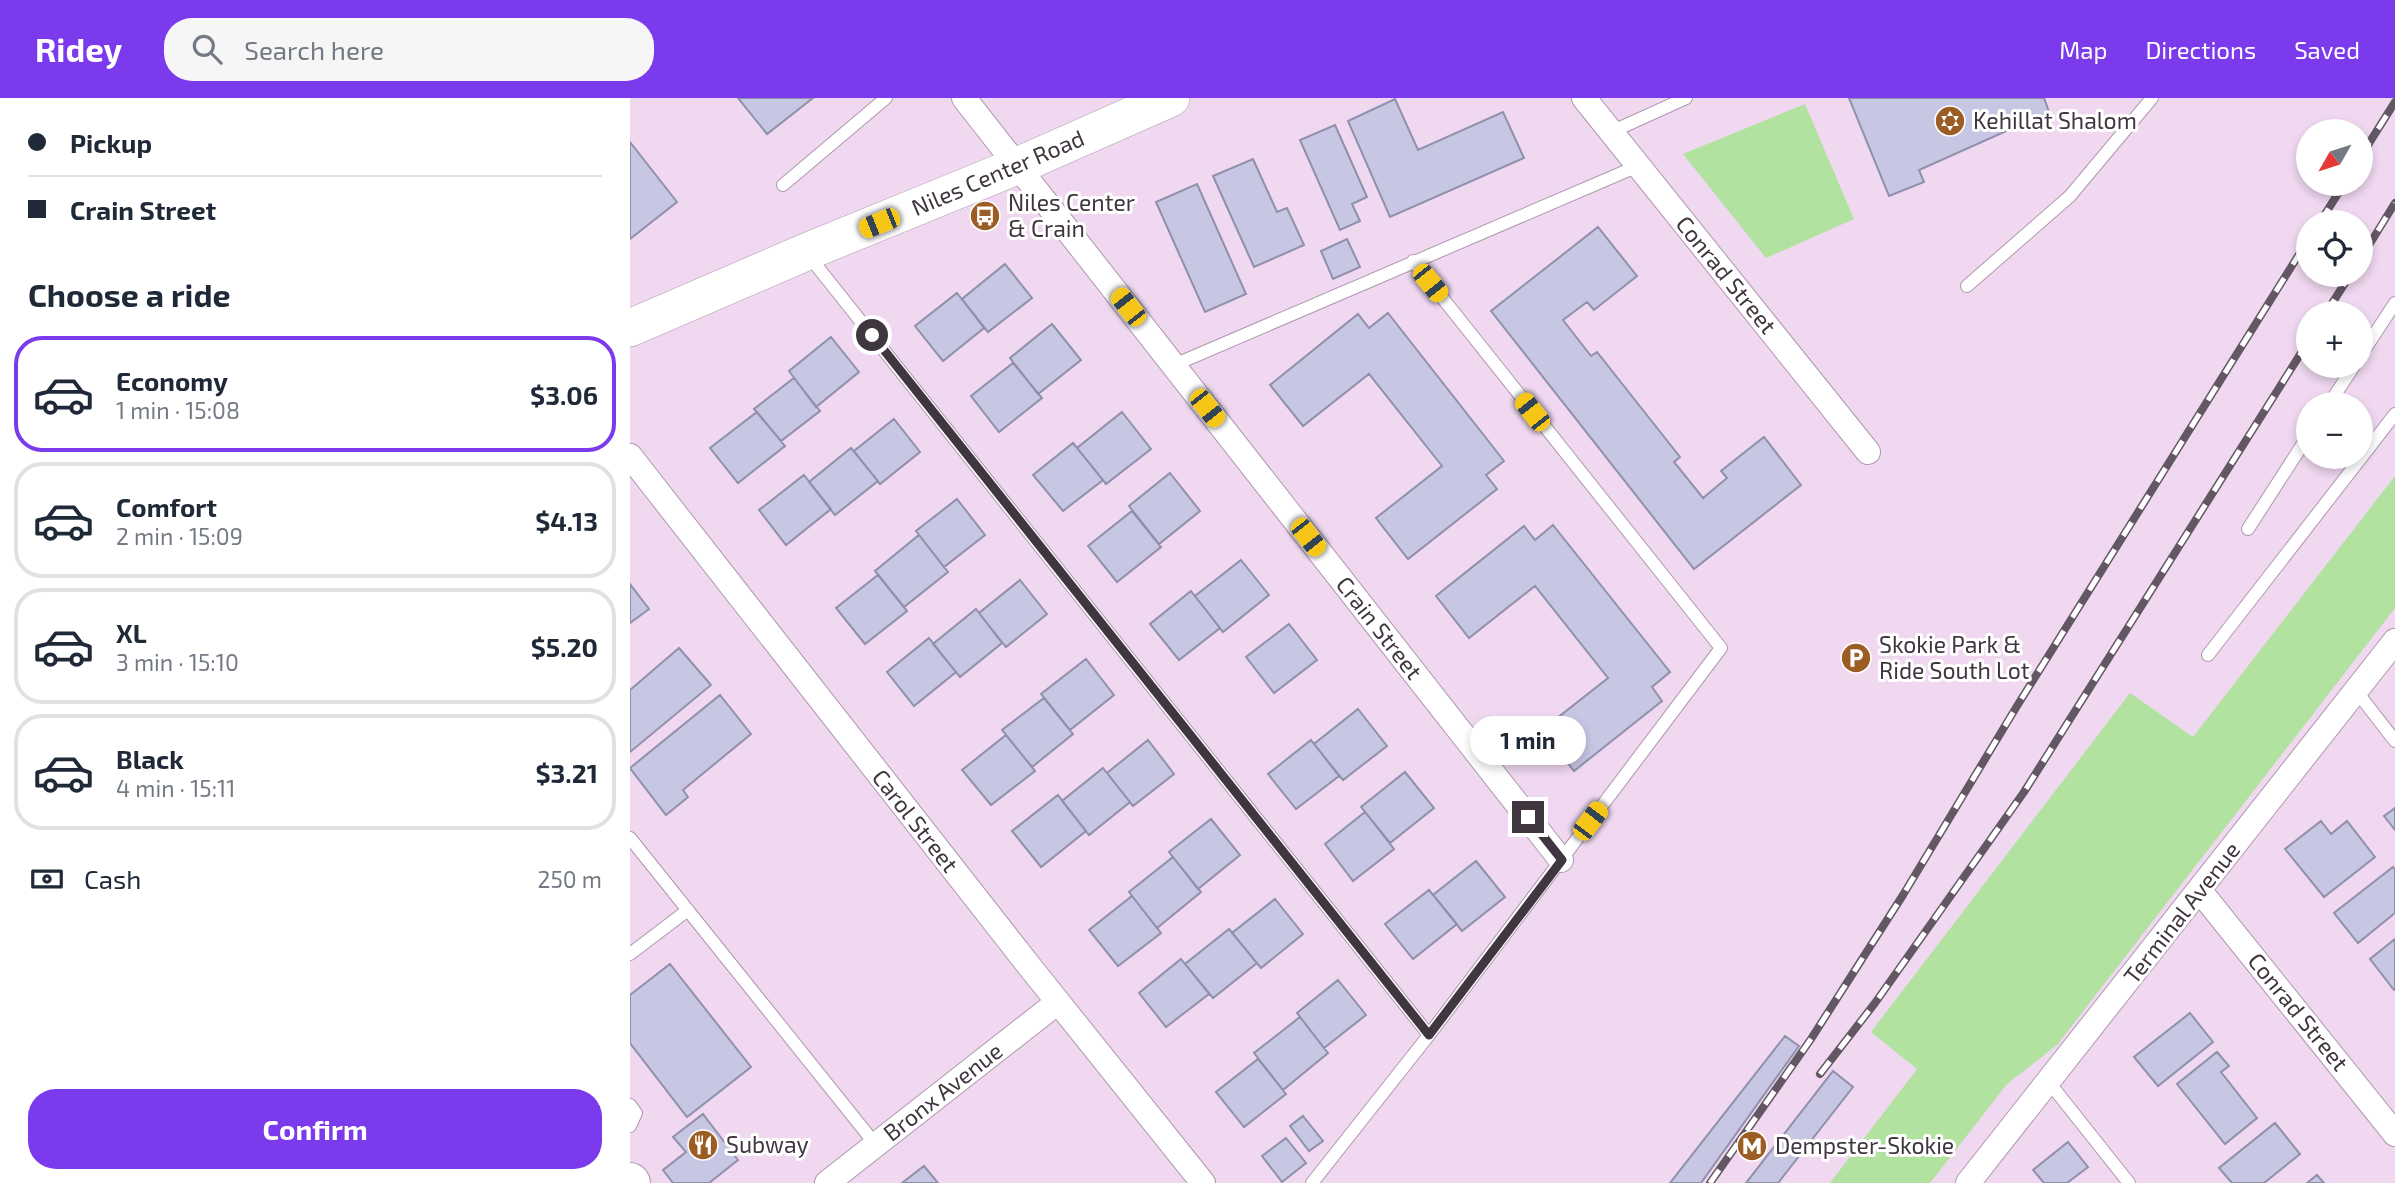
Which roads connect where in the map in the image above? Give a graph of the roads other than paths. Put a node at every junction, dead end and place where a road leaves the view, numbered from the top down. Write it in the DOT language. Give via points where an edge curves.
graph roads {
  1 [pos="886,98"];
  2 [pos="964,98"];
  3 [pos="1171,98"];
  4 [pos="1584,98"];
  5 [pos="1686,98"];
  6 [pos="2152,98"];
  7 [pos="1611,132"];
  8 [pos="1017,166"];
  9 [pos="1638,166"];
  10 [pos="783,185"];
  11 [pos="806,252"];
  12 [pos="1413,261"];
  13 [pos="1967,286"];
  14 [pos="2395,303"];
  15 [pos="630,328"];
  16 [pos="2373,337"];
  17 [pos="1174,365"];
  18 [pos="2395,414"];
  19 [pos="1868,452"];
  20 [pos="2296,455"];
  21 [pos="630,456"];
  22 [pos="2248,529"];
  23 [pos="2395,641"];
  24 [pos="2208,655"];
  25 [pos="2357,692"];
  26 [pos="2395,741"];
  27 [pos="630,838"];
  28 [pos="1562,860"];
  29 [pos="2200,891"];
  30 [pos="688,910"];
  31 [pos="630,954"];
  32 [pos="1058,1002"];
  33 [pos="1429,1035"];
  34 [pos="2048,1081"];
  35 [pos="630,1105"];
  36 [pos="630,1126"];
  37 [pos="2395,1134"];
  38 [pos="876,1145"];
  39 [pos="827,1183"];
  40 [pos="1203,1183"];
  41 [pos="1312,1183"];
  42 [pos="1968,1183"];
  43 [pos="2129,1183"];
  1 -- 10 [label="lane"];
  2 -- 8 [label="street, Crain Street"];
  3 -- 8 [label="main road, Niles Center Road"];
  4 -- 7 [label="street, Conrad Street"];
  5 -- 7 [label="lane"];
  6 -- 13 [label="lane" via="2070,196"];
  7 -- 9 [label="street, Conrad Street"];
  8 -- 11 [label="main road, Niles Center Road"];
  8 -- 17 [label="street, Crain Street"];
  9 -- 12 [label="lane"];
  9 -- 19 [label="street, Conrad Street"];
  11 -- 15 [label="main road, Niles Center Road"];
  11 -- 33 [label="lane"];
  12 -- 17 [label="lane"];
  12 -- 28 [label="lane" via="1721,648"];
  14 -- 16 [label="lane"];
  17 -- 28 [label="street, Crain Street"];
  18 -- 24 [label="lane"];
  20 -- 22 [label="lane"];
  21 -- 32 [label="street, Carol Street"];
  23 -- 25 [label="street, Terminal Avenue"];
  25 -- 26 [label="lane"];
  25 -- 29 [label="street, Terminal Avenue"];
  27 -- 30 [label="lane"];
  28 -- 33 [label="lane"];
  29 -- 34 [label="street, Terminal Avenue"];
  29 -- 37 [label="street, Conrad Street"];
  30 -- 31 [label="lane"];
  30 -- 38 [label="lane"];
  32 -- 38 [label="street, Bronx Avenue"];
  32 -- 40 [label="street, Carol Street"];
  33 -- 41 [label="lane"];
  34 -- 42 [label="street, Terminal Avenue"];
  34 -- 43 [label="lane"];
  35 -- 36 [label="lane" via="636,1113"];
  38 -- 39 [label="street, Bronx Avenue"];
}
